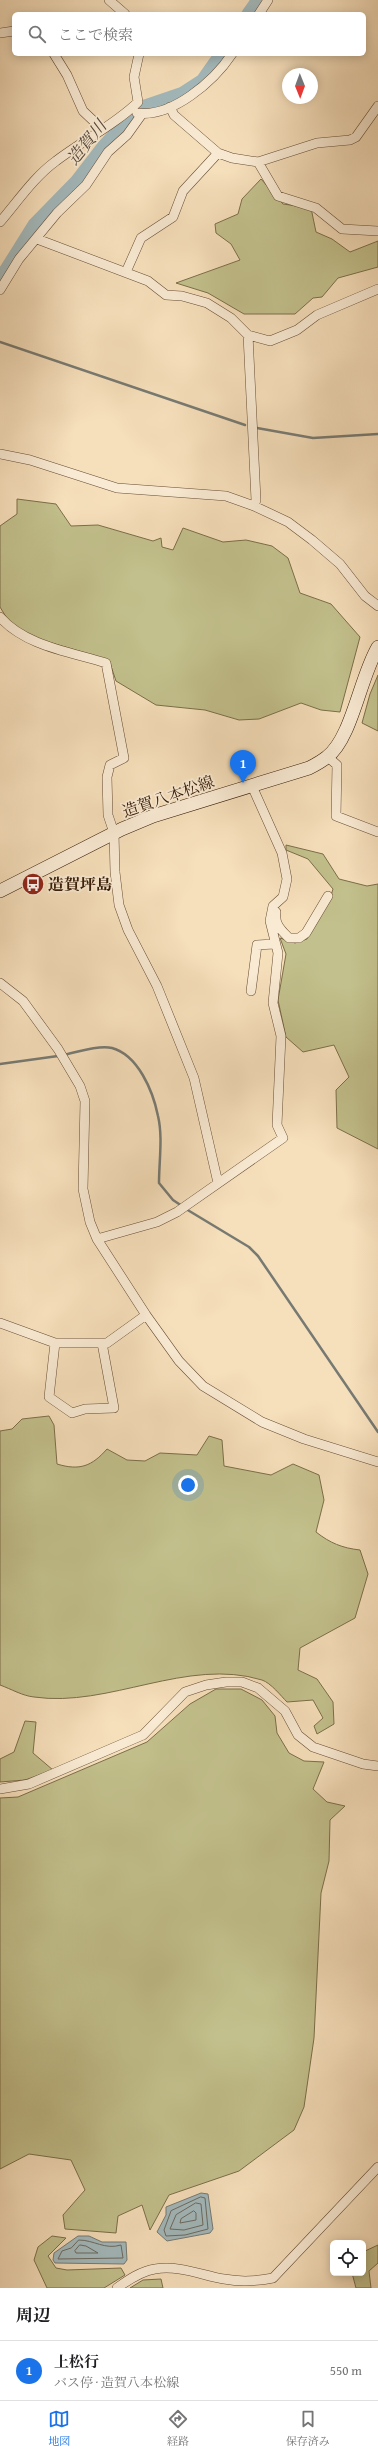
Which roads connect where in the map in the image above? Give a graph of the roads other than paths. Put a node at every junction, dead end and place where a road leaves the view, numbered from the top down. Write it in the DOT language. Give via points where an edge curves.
graph roads {
  1 [pos="109,0"];
  2 [pos="268,0"];
  3 [pos="123,12"];
  4 [pos="259,12"];
  5 [pos="12,31"];
  6 [pos="0,33"];
  7 [pos="55,56"];
  8 [pos="139,56"];
  9 [pos="230,56"];
  10 [pos="378,106"];
  11 [pos="170,107"];
  12 [pos="135,113"];
  13 [pos="101,128"];
  14 [pos="218,153"];
  15 [pos="258,162"];
  16 [pos="0,222"];
  17 [pos="378,231"];
  18 [pos="37,239"];
  19 [pos="126,272"];
  20 [pos="378,289"];
  21 [pos="0,290"];
  22 [pos="248,335"];
  23 [pos="0,454"];
  24 [pos="254,506"];
  25 [pos="378,606"];
  26 [pos="0,617"];
  27 [pos="378,647"];
  28 [pos="328,757"];
  29 [pos="252,786"];
  30 [pos="378,832"];
  31 [pos="114,833"];
  32 [pos="0,891"];
  33 [pos="328,896"];
  34 [pos="273,906"];
  35 [pos="274,944"];
  36 [pos="0,983"];
  37 [pos="251,991"];
  38 [pos="218,1183"];
  39 [pos="97,1239"];
  40 [pos="146,1315"];
  41 [pos="0,1323"];
  42 [pos="55,1343"];
  43 [pos="102,1343"];
  44 [pos="378,1462"];
  45 [pos="378,1766"];
  46 [pos="0,1789"];
  47 [pos="378,2166"];
  48 [pos="117,2288"];
  1 -- 3 [label="street"];
  2 -- 4 [label="street"];
  5 -- 6 [label="street"];
  7 -- 13 [label="street" via="83,111"];
  8 -- 12 [label="street" via="134,77 138,102"];
  9 -- 11 [label="street" via="201,89"];
  10 -- 15 [label="street" via="356,136 350,140 318,143"];
  11 -- 12 [label="street"];
  11 -- 14 [label="street" via="174,115"];
  12 -- 13 [label="street"];
  12 -- 18 [label="street" via="127,135 108,152 86,185 57,213"];
  13 -- 16 [label="street" via="42,172"];
  14 -- 15 [label="street"];
  14 -- 19 [label="street" via="183,191 173,217 141,238"];
  15 -- 17 [label="street" via="278,196 316,208 342,229"];
  18 -- 19 [label="street"];
  18 -- 21 [label="street" via="19,260"];
  19 -- 22 [label="street" via="148,281 166,295 182,296 207,303 231,318"];
  20 -- 22 [label="street" via="317,315 297,330 270,341"];
  22 -- 24 [label="street" via="256,500"];
  23 -- 24 [label="street" via="30,460 117,488 226,496"];
  24 -- 25 [label="street" via="288,522 312,540 340,564 365,596"];
  26 -- 31 [label="street" via="8,626 29,639 106,663 124,758 110,765 107,777 108,815"];
  27 -- 28 [label="main road, 造賀八本松線" via="370,660 347,728"];
  28 -- 29 [label="main road, 造賀八本松線" via="309,768"];
  28 -- 30 [label="street" via="337,765 336,816"];
  29 -- 31 [label="main road, 造賀八本松線" via="154,816"];
  29 -- 34 [label="street" via="286,866 288,879 282,897"];
  31 -- 32 [label="main road, 造賀八本松線"];
  31 -- 38 [label="street" via="114,872 119,905 194,1078"];
  33 -- 34 [label="street" via="306,933 299,938 289,938 279,929 275,919 276,909"];
  34 -- 35 [label="street" via="270,921"];
  35 -- 37 [label="street" via="257,945"];
  35 -- 38 [label="street" via="278,953 273,1003 281,1036 277,1125 283,1138"];
  36 -- 39 [label="street" via="23,1001 58,1049 80,1086 85,1101 84,1189 90,1222"];
  38 -- 39 [label="street" via="190,1204 157,1222"];
  39 -- 40 [label="street"];
  40 -- 43 [label="street" via="107,1343"];
  40 -- 44 [label="street" via="179,1361 203,1386 262,1422 304,1439"];
  41 -- 42 [label="street"];
  42 -- 43 [label="street"];
  42 -- 43 [label="street" via="49,1397 72,1413 84,1409 114,1408"];
  45 -- 46 [label="street" via="363,1764 313,1747 298,1735 285,1711 263,1692 242,1682 226,1682 185,1692 143,1735 29,1784"];
  47 -- 48 [label="street" via="273,2278 225,2279 189,2270 154,2269"];
}
